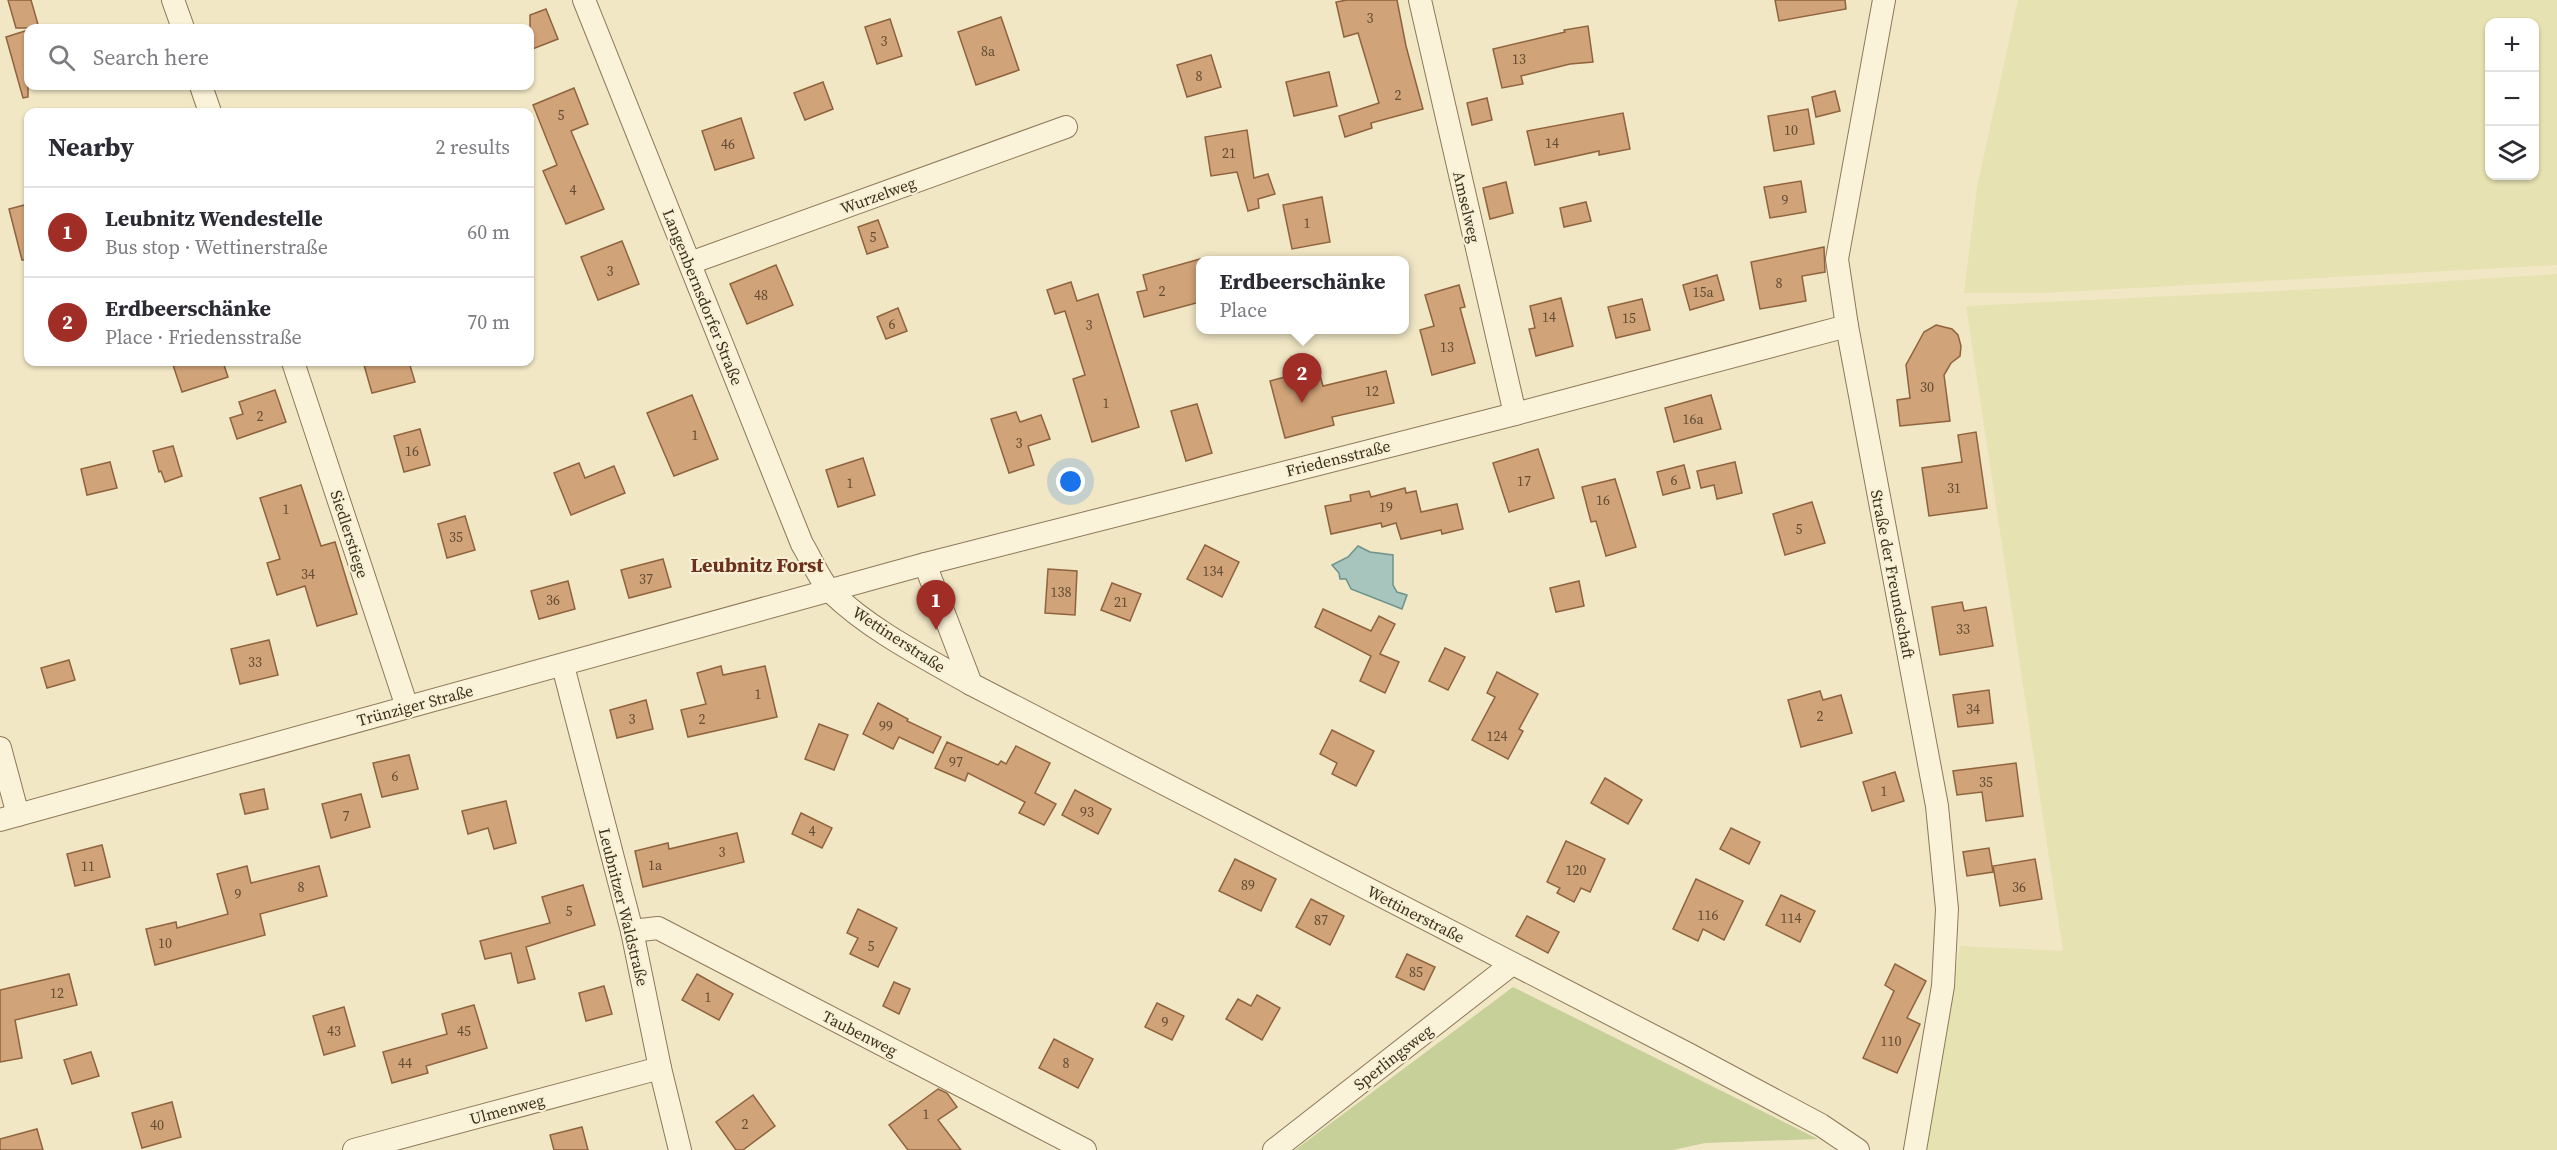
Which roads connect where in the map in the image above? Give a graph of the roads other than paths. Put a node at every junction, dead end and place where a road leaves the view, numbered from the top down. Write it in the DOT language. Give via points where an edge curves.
graph roads {
  1 [pos="173,0"];
  2 [pos="584,0"];
  3 [pos="1420,0"];
  4 [pos="1884,0"];
  5 [pos="182,24"];
  6 [pos="202,90"];
  7 [pos="209,108"];
  8 [pos="1066,127"];
  9 [pos="690,263"];
  10 [pos="1847,326"];
  11 [pos="294,366"];
  12 [pos="1515,414"];
  13 [pos="925,564"];
  14 [pos="829,590"];
  15 [pos="562,666"];
  16 [pos="971,684"];
  17 [pos="407,707"];
  18 [pos="0,748"];
  19 [pos="9,817"];
  20 [pos="632,930"];
  21 [pos="1512,964"];
  22 [pos="660,1068"];
  23 [pos="354,1150"];
  24 [pos="680,1150"];
  25 [pos="1085,1150"];
  26 [pos="1274,1150"];
  27 [pos="1858,1150"];
  28 [pos="1916,1150"];
  1 -- 5 [label="street"];
  2 -- 9 [label="street, Langenbernsdorfer Straße"];
  3 -- 12 [label="street, Amselweg"];
  4 -- 10 [label="street, Straße der Freundschaft" via="1837,259"];
  6 -- 7 [label="street"];
  8 -- 9 [label="street, Wurzelweg"];
  9 -- 14 [label="street, Langenbernsdorfer Straße" via="802,544"];
  10 -- 12 [label="street, Friedensstraße"];
  10 -- 28 [label="street, Straße der Freundschaft" via="1937,806 1947,909 1943,986"];
  11 -- 17 [label="street, Siedlerstiege"];
  12 -- 13 [label="street, Friedensstraße"];
  13 -- 14 [label="street, Friedensstraße"];
  13 -- 16 [label="street, Wettinerstraße"];
  14 -- 15 [label="street, Trünziger Straße"];
  14 -- 16 [label="street, Wettinerstraße" via="910,649"];
  15 -- 17 [label="street, Trünziger Straße"];
  15 -- 20 [label="street, Leubnitzer Waldstraße"];
  16 -- 21 [label="street, Wettinerstraße"];
  17 -- 19 [label="street, Trünziger Straße"];
  18 -- 19 [label="street"];
  20 -- 22 [label="street, Leubnitzer Waldstraße"];
  20 -- 25 [label="street, Taubenweg" via="658,928"];
  21 -- 26 [label="street, Sperlingsweg"];
  21 -- 27 [label="street, Wettinerstraße" via="1821,1125"];
  22 -- 23 [label="street, Ulmenweg"];
  22 -- 24 [label="street, Leubnitzer Waldstraße"];
}
